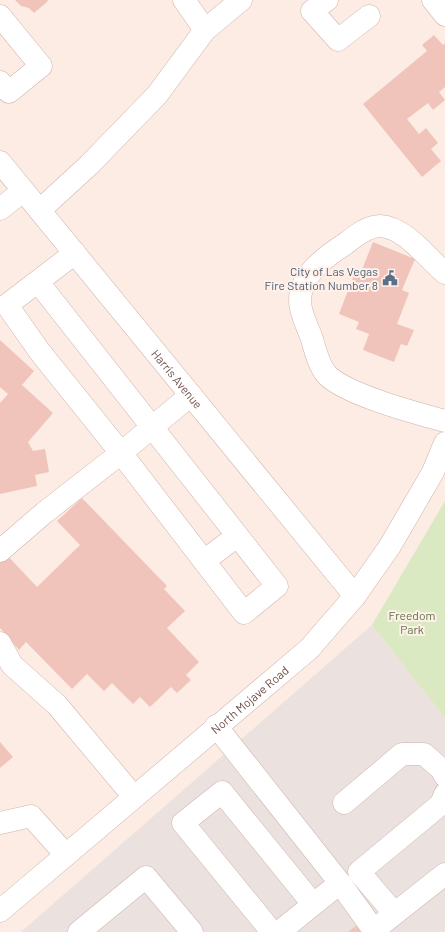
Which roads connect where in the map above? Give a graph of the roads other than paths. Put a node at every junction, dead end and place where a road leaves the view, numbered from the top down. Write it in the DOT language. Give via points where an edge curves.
graph roads {
  1 [pos="184,0"];
  2 [pos="241,0"];
  3 [pos="327,0"];
  4 [pos="433,0"];
  5 [pos="445,15"];
  6 [pos="0,16"];
  7 [pos="369,16"];
  8 [pos="205,30"];
  9 [pos="0,82"];
  10 [pos="0,162"];
  11 [pos="23,191"];
  12 [pos="0,209"];
  13 [pos="40,210"];
  14 [pos="75,253"];
  15 [pos="445,273"];
  16 [pos="38,282"];
  17 [pos="191,395"];
  18 [pos="445,421"];
  19 [pos="151,428"];
  20 [pos="445,443"];
  21 [pos="121,453"];
  22 [pos="237,536"];
  23 [pos="0,551"];
  24 [pos="204,560"];
  25 [pos="355,596"];
  26 [pos="0,643"];
  27 [pos="216,726"];
  28 [pos="445,776"];
  29 [pos="445,794"];
  30 [pos="134,797"];
  31 [pos="344,803"];
  32 [pos="0,823"];
  33 [pos="66,855"];
  34 [pos="445,874"];
  35 [pos="340,882"];
  36 [pos="313,904"];
  37 [pos="0,911"];
  38 [pos="394,913"];
  39 [pos="375,931"];
  40 [pos="79,932"];
  41 [pos="192,932"];
  42 [pos="272,932"];
  43 [pos="279,932"];
  1 -- 8 [label="street"];
  2 -- 8 [label="street"];
  3 -- 7 [label="street" via="312,11 338,40"];
  4 -- 5 [label="street"];
  6 -- 9 [label="street" via="41,66 9,92"];
  8 -- 13 [label="street" via="157,95 90,165"];
  10 -- 11 [label="street, Harris Avenue"];
  11 -- 12 [label="street"];
  11 -- 13 [label="street, Harris Avenue"];
  13 -- 14 [label="street, Harris Avenue"];
  14 -- 16 [label="street"];
  14 -- 17 [label="street, Harris Avenue"];
  15 -- 18 [label="street" via="409,238 380,226 366,230 325,259 307,277 302,286 300,302 318,357 327,375 352,391"];
  16 -- 19 [label="street"];
  16 -- 21 [label="street" via="7,305 40,352"];
  17 -- 19 [label="street"];
  17 -- 25 [label="street, Harris Avenue"];
  19 -- 21 [label="street"];
  19 -- 22 [label="street"];
  20 -- 25 [label="street, North Mojave Road" via="433,472 390,546"];
  21 -- 23 [label="street"];
  21 -- 24 [label="street"];
  22 -- 24 [label="street"];
  22 -- 24 [label="street" via="277,586 244,613"];
  25 -- 27 [label="street, North Mojave Road" via="309,649"];
  26 -- 30 [label="street" via="12,665 57,705"];
  27 -- 30 [label="street, North Mojave Road"];
  27 -- 35 [label="street"];
  28 -- 31 [label="street" via="424,754 402,754"];
  29 -- 38 [label="street" via="441,804 359,872"];
  30 -- 33 [label="street, North Mojave Road"];
  32 -- 33 [label="street" via="31,816"];
  33 -- 37 [label="street, North Mojave Road"];
  34 -- 38 [label="street"];
  35 -- 36 [label="street"];
  35 -- 39 [label="street"];
  36 -- 42 [label="street" via="222,792 183,823"];
  36 -- 43 [label="street"];
  38 -- 39 [label="street"];
  40 -- 41 [label="street" via="146,876"];
}
